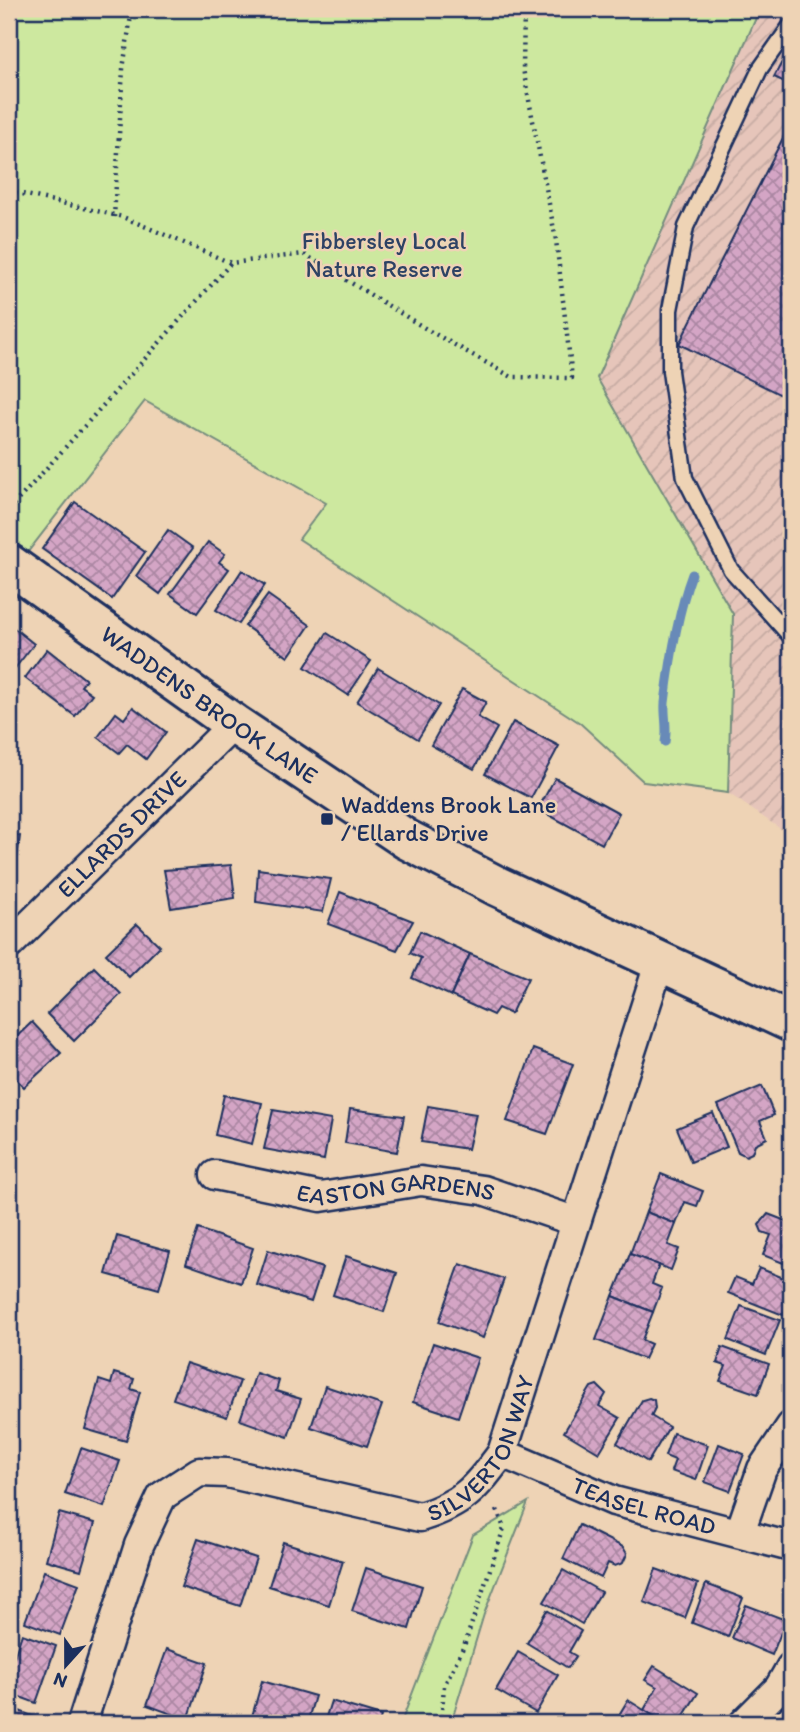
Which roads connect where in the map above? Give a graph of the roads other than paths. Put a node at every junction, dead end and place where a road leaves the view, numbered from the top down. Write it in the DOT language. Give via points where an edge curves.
graph roads {
  1 [pos="791,25"];
  2 [pos="9,564"];
  3 [pos="791,637"];
  4 [pos="234,724"];
  5 [pos="9,945"];
  6 [pos="660,961"];
  7 [pos="791,1022"];
  8 [pos="215,1175"];
  9 [pos="574,1221"];
  10 [pos="791,1426"];
  11 [pos="502,1452"];
  12 [pos="740,1532"];
  13 [pos="791,1546"];
  14 [pos="791,1667"];
  15 [pos="82,1723"];
  16 [pos="744,1723"];
  1 -- 3 [label="lane" via="760,69 686,228 670,310 670,370 685,478 731,570"];
  2 -- 4 [label="main road, WADDENS BROOK LANE"];
  4 -- 5 [label="street, ELLARDS DRIVE"];
  4 -- 6 [label="main road, WADDENS BROOK LANE" via="406,839"];
  6 -- 7 [label="main road, WADDENS BROOK LANE"];
  6 -- 9 [label="street, SILVERTON WAY"];
  8 -- 9 [label="street, EASTON GARDENS" via="321,1197 421,1181 483,1190"];
  9 -- 11 [label="street, SILVERTON WAY"];
  10 -- 12 [label="street" via="762,1469"];
  11 -- 12 [label="street, TEASEL ROAD" via="614,1501"];
  11 -- 15 [label="street, SILVERTON WAY" via="475,1489 448,1508 420,1517 227,1473 199,1472 178,1484 162,1496 139,1545"];
  12 -- 13 [label="street, TEASEL ROAD"];
  14 -- 16 [label="street" via="779,1688"];
}
